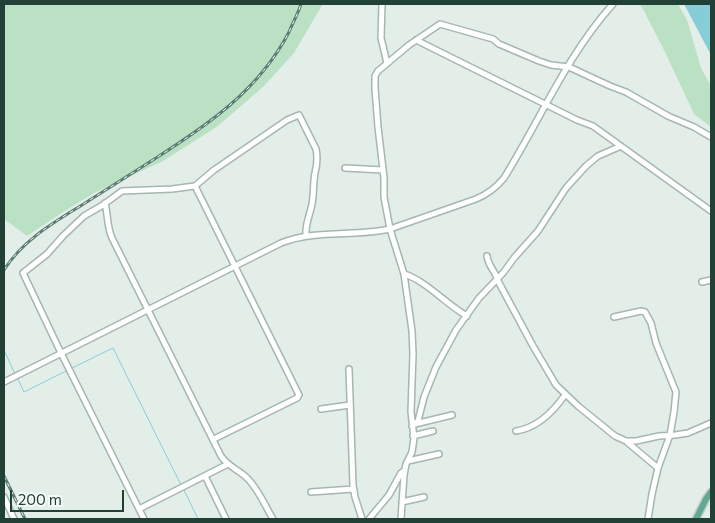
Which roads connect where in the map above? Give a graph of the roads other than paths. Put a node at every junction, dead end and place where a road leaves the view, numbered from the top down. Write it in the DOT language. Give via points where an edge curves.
graph roads {
  1 [pos="382,4"];
  2 [pos="613,4"];
  3 [pos="416,40"];
  4 [pos="387,63"];
  5 [pos="568,66"];
  6 [pos="546,104"];
  7 [pos="711,137"];
  8 [pos="621,146"];
  9 [pos="345,168"];
  10 [pos="383,170"];
  11 [pos="195,186"];
  12 [pos="105,204"];
  13 [pos="711,211"];
  14 [pos="390,229"];
  15 [pos="306,235"];
  16 [pos="487,256"];
  17 [pos="235,266"];
  18 [pos="404,274"];
  19 [pos="498,279"];
  20 [pos="711,280"];
  21 [pos="702,282"];
  22 [pos="148,309"];
  23 [pos="467,316"];
  24 [pos="614,317"];
  25 [pos="61,353"];
  26 [pos="349,369"];
  27 [pos="4,382"];
  28 [pos="565,395"];
  29 [pos="350,405"];
  30 [pos="321,409"];
  31 [pos="452,415"];
  32 [pos="711,423"];
  33 [pos="413,425"];
  34 [pos="432,431"];
  35 [pos="516,431"];
  36 [pos="670,435"];
  37 [pos="413,436"];
  38 [pos="214,439"];
  39 [pos="626,442"];
  40 [pos="439,454"];
  41 [pos="408,461"];
  42 [pos="228,464"];
  43 [pos="658,468"];
  44 [pos="405,471"];
  45 [pos="204,476"];
  46 [pos="353,489"];
  47 [pos="311,492"];
  48 [pos="711,492"];
  49 [pos="4,497"];
  50 [pos="424,497"];
  51 [pos="402,502"];
  52 [pos="139,509"];
  53 [pos="14,519"];
  54 [pos="144,519"];
  55 [pos="226,519"];
  56 [pos="273,519"];
  57 [pos="362,519"];
  58 [pos="368,519"];
  59 [pos="401,519"];
  60 [pos="648,519"];
  61 [pos="696,519"];
  1 -- 4 [label="street" via="381,38"];
  2 -- 5 [label="street"];
  3 -- 4 [label="street"];
  3 -- 5 [label="street" via="440,24 493,39 539,61"];
  3 -- 6 [label="street"];
  4 -- 10 [label="street" via="378,70 374,79"];
  5 -- 6 [label="street"];
  5 -- 7 [label="street" via="626,92"];
  6 -- 8 [label="street" via="593,126"];
  6 -- 14 [label="street" via="498,186 483,196"];
  8 -- 13 [label="street"];
  8 -- 19 [label="street" via="598,156 586,166"];
  9 -- 10 [label="street"];
  10 -- 14 [label="street"];
  11 -- 12 [label="street" via="124,190"];
  11 -- 15 [label="street" via="287,120 299,115 317,155"];
  11 -- 17 [label="street"];
  12 -- 22 [label="street" via="110,233"];
  12 -- 25 [label="street" via="84,216 23,273"];
  14 -- 15 [label="street"];
  14 -- 18 [label="street"];
  15 -- 17 [label="street" via="281,242"];
  16 -- 19 [label="street"];
  17 -- 22 [label="street"];
  17 -- 38 [label="street" via="298,396"];
  18 -- 23 [label="street" via="430,288"];
  18 -- 33 [label="street" via="412,331"];
  19 -- 23 [label="street"];
  19 -- 28 [label="street" via="538,354"];
  20 -- 21 [label="street"];
  22 -- 25 [label="street"];
  22 -- 38 [label="street"];
  23 -- 33 [label="street" via="436,367 418,421"];
  24 -- 36 [label="street" via="643,311 651,323 676,392"];
  25 -- 27 [label="street"];
  25 -- 52 [label="street"];
  26 -- 29 [label="street"];
  28 -- 35 [label="street" via="544,418 533,426"];
  28 -- 39 [label="street"];
  29 -- 30 [label="street"];
  29 -- 46 [label="street"];
  31 -- 33 [label="street"];
  32 -- 36 [label="street" via="688,433"];
  33 -- 37 [label="street"];
  34 -- 37 [label="street"];
  36 -- 39 [label="street"];
  36 -- 43 [label="street"];
  37 -- 41 [label="street"];
  38 -- 42 [label="street"];
  39 -- 43 [label="street"];
  40 -- 41 [label="street"];
  41 -- 44 [label="street"];
  42 -- 45 [label="street"];
  42 -- 56 [label="street" via="252,483"];
  43 -- 60 [label="street"];
  44 -- 51 [label="street"];
  44 -- 58 [label="street"];
  45 -- 52 [label="street"];
  45 -- 55 [label="street"];
  46 -- 47 [label="street"];
  46 -- 57 [label="street"];
  48 -- 61 [label="main road"];
  49 -- 53 [label="street"];
  50 -- 51 [label="street"];
  51 -- 59 [label="street"];
  52 -- 54 [label="street"];
}
